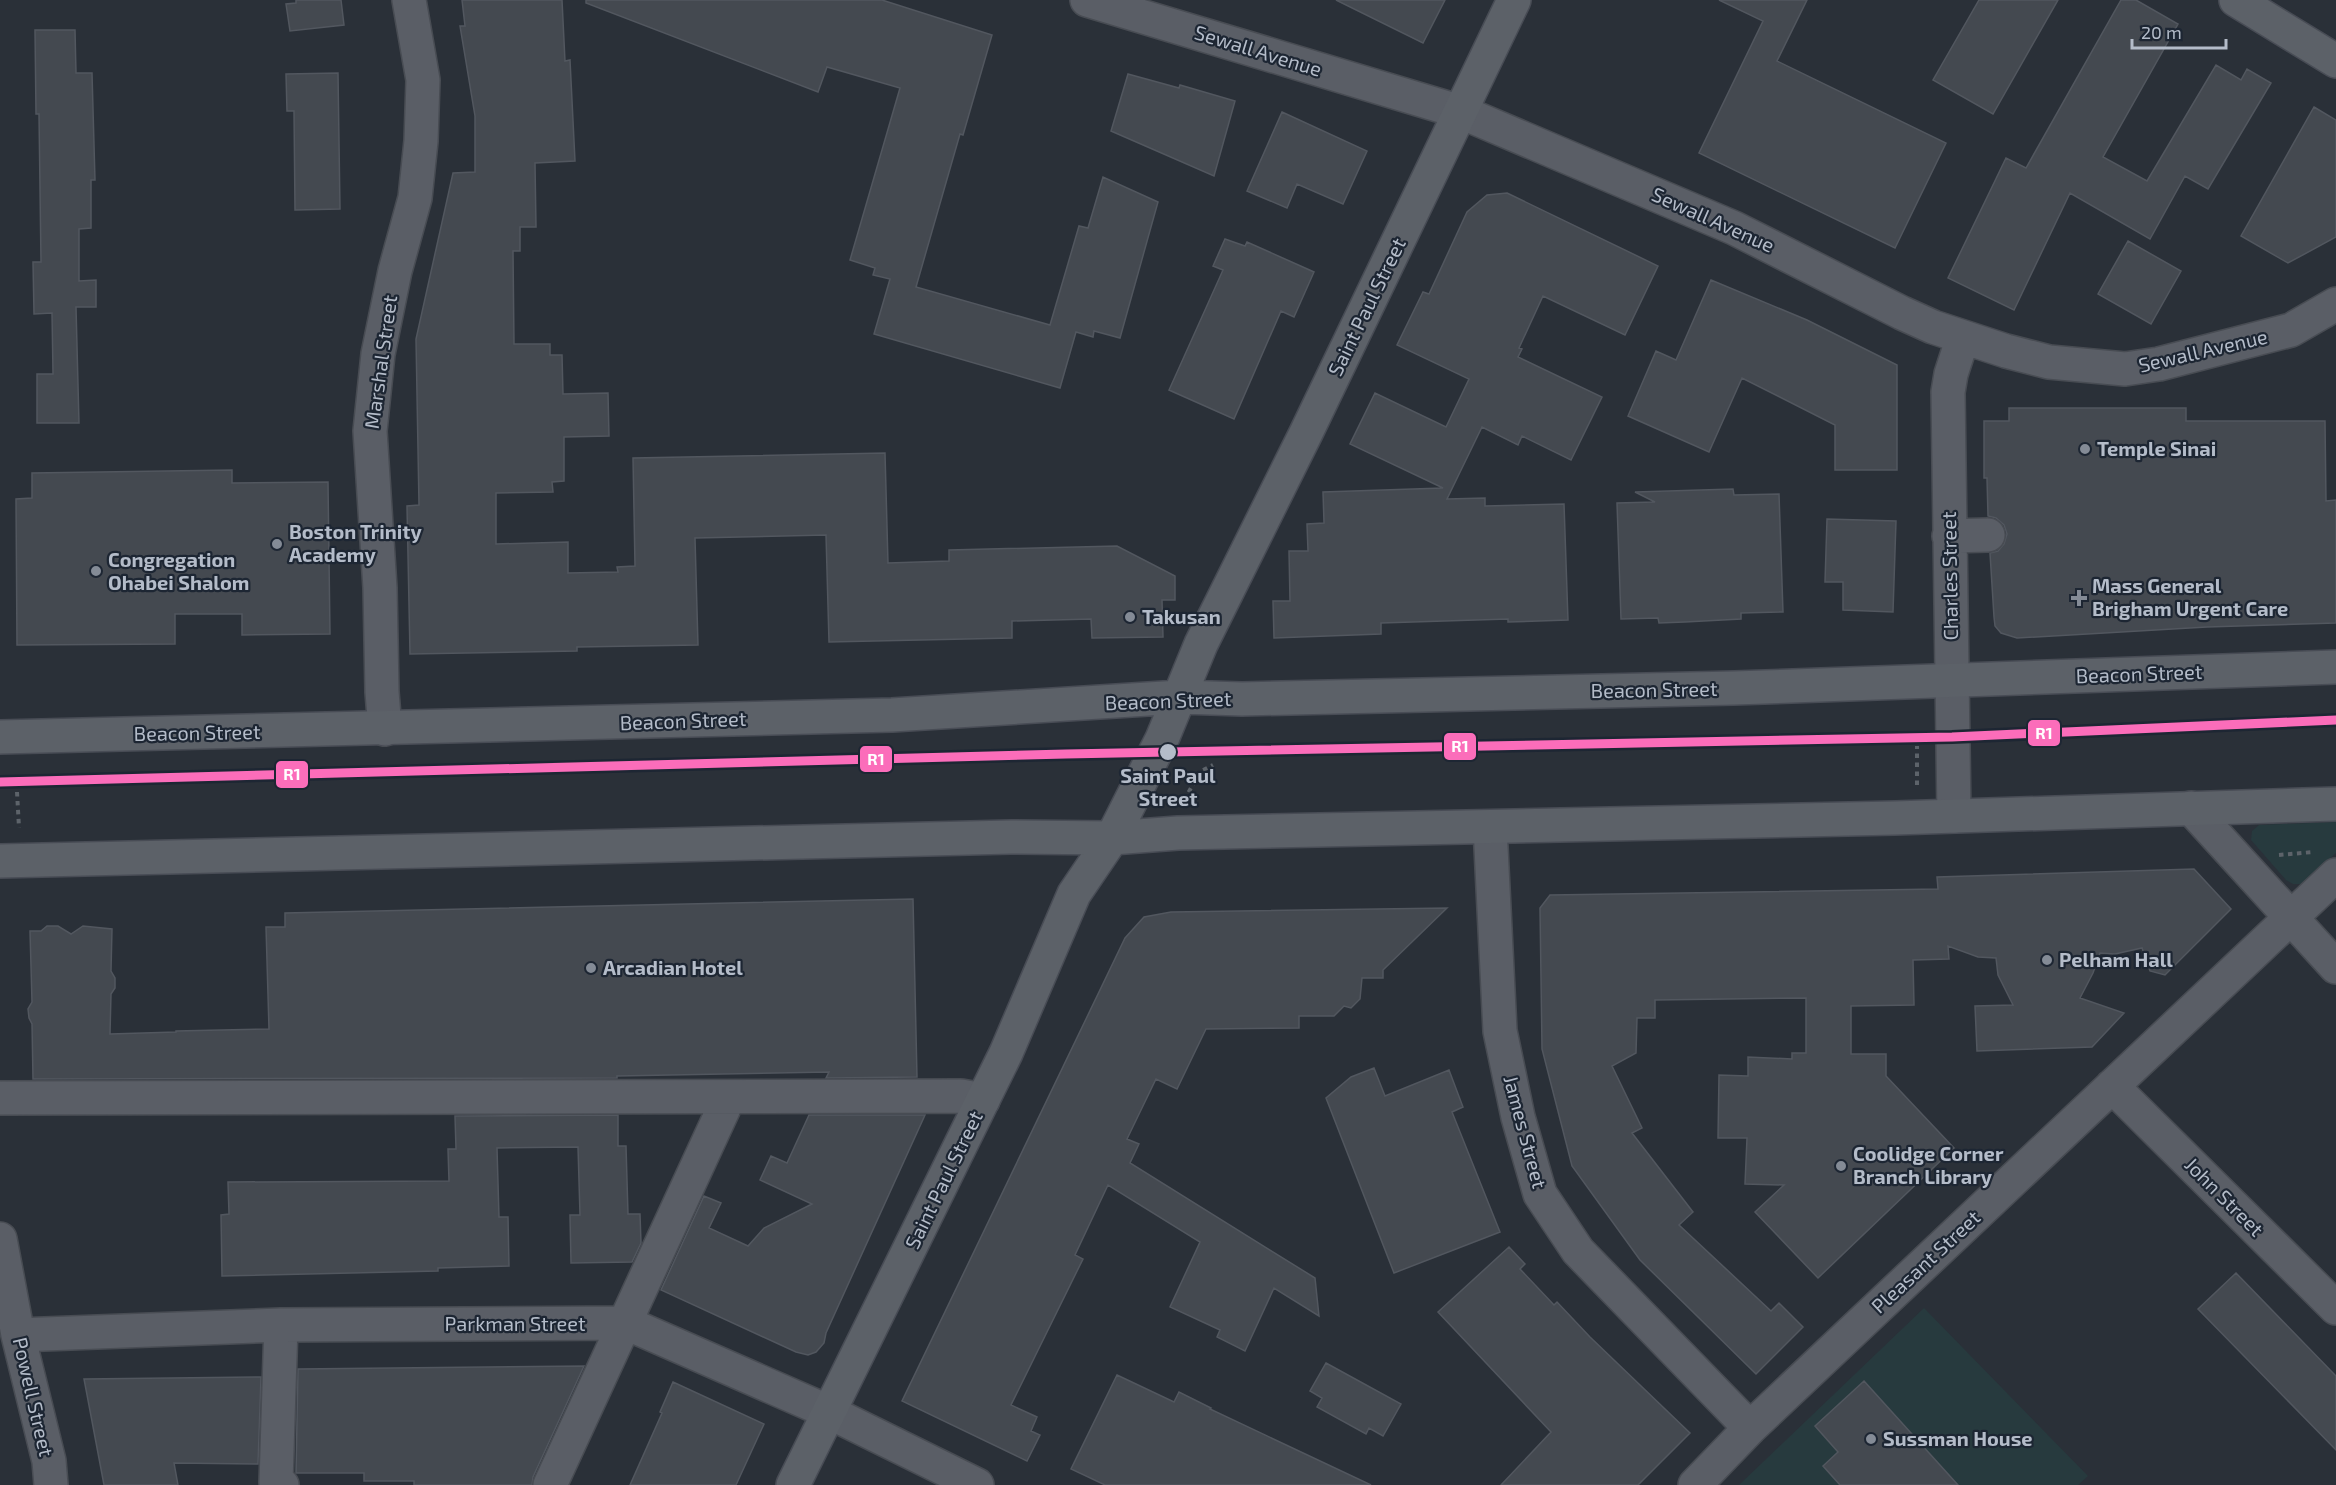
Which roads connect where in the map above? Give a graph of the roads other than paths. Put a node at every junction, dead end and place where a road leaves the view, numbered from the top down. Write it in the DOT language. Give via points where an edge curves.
graph roads {
  1 [pos="409,0"];
  2 [pos="1087,0"];
  3 [pos="1514,0"];
  4 [pos="2236,0"];
  5 [pos="2336,62"];
  6 [pos="1461,112"];
  7 [pos="2336,304"];
  8 [pos="1963,338"];
  9 [pos="1988,535"];
  10 [pos="1949,536"];
  11 [pos="2336,667"];
  12 [pos="1951,681"];
  13 [pos="1180,697"];
  14 [pos="385,729"];
  15 [pos="0,737"];
  16 [pos="2336,804"];
  17 [pos="2191,808"];
  18 [pos="1954,816"];
  19 [pos="1490,827"];
  20 [pos="1112,838"];
  21 [pos="0,861"];
  22 [pos="2330,863"];
  23 [pos="2289,917"];
  24 [pos="2336,967"];
  25 [pos="2112,1086"];
  26 [pos="729,1097"];
  27 [pos="0,1098"];
  28 [pos="982,1100"];
  29 [pos="0,1239"];
  30 [pos="2336,1308"];
  31 [pos="626,1323"];
  32 [pos="281,1324"];
  33 [pos="18,1335"];
  34 [pos="829,1412"];
  35 [pos="1750,1428"];
  36 [pos="51,1485"];
  37 [pos="282,1485"];
  38 [pos="550,1485"];
  39 [pos="793,1485"];
  40 [pos="977,1485"];
  41 [pos="1695,1485"];
  1 -- 14 [label="street, Marshal Street" via="423,80 421,141 415,198 378,354 370,431"];
  2 -- 6 [label="street, Sewall Avenue"];
  3 -- 6 [label="main road, Saint Paul Street"];
  4 -- 5 [label="main road"];
  6 -- 8 [label="street, Sewall Avenue" via="1734,228 1902,313"];
  6 -- 13 [label="main road, Saint Paul Street" via="1201,644"];
  7 -- 8 [label="street, Sewall Avenue" via="2291,330 2125,369 2049,362"];
  8 -- 10 [label="street, Charles Street" via="1948,392"];
  9 -- 10 [label="street"];
  10 -- 12 [label="street, Charles Street"];
  11 -- 12 [label="main road, Beacon Street"];
  12 -- 13 [label="main road, Beacon Street" via="1242,699"];
  12 -- 18 [label="street, Charles Street"];
  13 -- 14 [label="main road, Beacon Street" via="949,713"];
  13 -- 20 [label="main road, Saint Paul Street"];
  14 -- 15 [label="main road, Beacon Street"];
  16 -- 17 [label="main road"];
  17 -- 18 [label="main road"];
  17 -- 23 [label="street"];
  18 -- 19 [label="main road"];
  19 -- 20 [label="main road" via="1178,833"];
  19 -- 35 [label="street, James Street" via="1500,1031 1518,1118 1540,1194 1578,1251"];
  20 -- 21 [label="main road" via="1011,837"];
  20 -- 28 [label="main road, Saint Paul Street" via="1074,894"];
  22 -- 23 [label="street, Pleasant Street"];
  23 -- 24 [label="street"];
  23 -- 25 [label="street, Pleasant Street"];
  25 -- 30 [label="street, John Street"];
  25 -- 35 [label="street, Pleasant Street"];
  26 -- 27 [label="street"];
  26 -- 28 [label="street" via="961,1096"];
  26 -- 31 [label="street"];
  28 -- 34 [label="main road, Saint Paul Street"];
  29 -- 33 [label="street, Powell Street"];
  31 -- 32 [label="street, Parkman Street"];
  31 -- 34 [label="street, Parkman Street"];
  31 -- 38 [label="street"];
  32 -- 33 [label="street, Parkman Street"];
  32 -- 37 [label="street" via="276,1482"];
  33 -- 36 [label="street, Powell Street" via="49,1461"];
  34 -- 39 [label="main road, Saint Paul Street"];
  34 -- 40 [label="street, Parkman Street"];
  35 -- 41 [label="street, Pleasant Street"];
}
